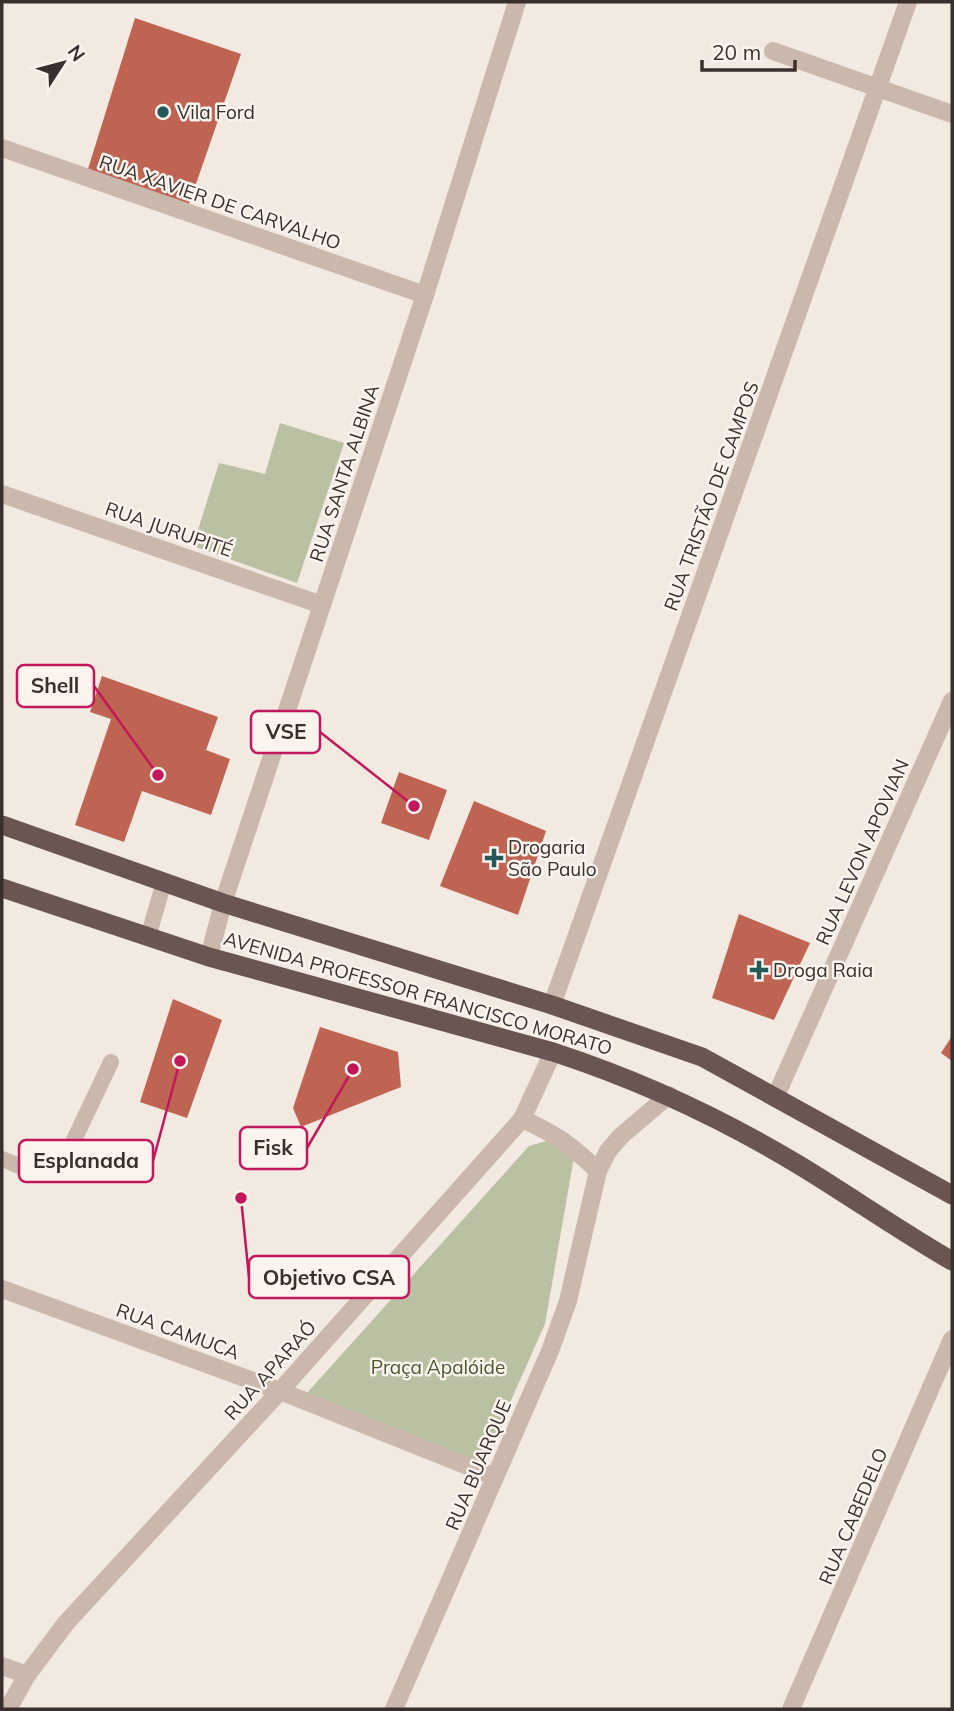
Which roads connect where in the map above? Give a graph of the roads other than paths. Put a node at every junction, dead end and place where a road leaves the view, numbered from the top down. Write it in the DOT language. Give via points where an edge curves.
graph roads {
  1 [pos="517,2"];
  2 [pos="908,2"];
  3 [pos="773,51"];
  4 [pos="878,88"];
  5 [pos="952,114"];
  6 [pos="2,148"];
  7 [pos="425,295"];
  8 [pos="2,494"];
  9 [pos="322,604"];
  10 [pos="952,701"];
  11 [pos="2,825"];
  12 [pos="163,882"];
  13 [pos="2,888"];
  14 [pos="223,903"];
  15 [pos="148,937"];
  16 [pos="209,957"];
  17 [pos="552,1005"];
  18 [pos="553,1052"];
  19 [pos="111,1062"];
  20 [pos="669,1095"];
  21 [pos="775,1098"];
  22 [pos="522,1119"];
  23 [pos="2,1160"];
  24 [pos="598,1171"];
  25 [pos="952,1195"];
  26 [pos="952,1261"];
  27 [pos="2,1289"];
  28 [pos="952,1339"];
  29 [pos="280,1391"];
  30 [pos="495,1477"];
  31 [pos="2,1666"];
  32 [pos="27,1675"];
  33 [pos="8,1709"];
  34 [pos="394,1709"];
  35 [pos="791,1709"];
  1 -- 7 [label="street, RUA SANTA ALBINA"];
  2 -- 4 [label="street, RUA TRISTÃO DE CAMPOS"];
  3 -- 4 [label="street"];
  4 -- 5 [label="street"];
  4 -- 17 [label="street, RUA TRISTÃO DE CAMPOS"];
  6 -- 7 [label="street, RUA XAVIER DE CARVALHO"];
  7 -- 9 [label="street, RUA SANTA ALBINA"];
  8 -- 9 [label="street, RUA JURUPITÉ"];
  9 -- 14 [label="street, RUA SANTA ALBINA"];
  10 -- 21 [label="street, RUA LEVON APOVIAN"];
  11 -- 12 [label="highway, AVENIDA PROFESSOR FRANCISCO MORATO"];
  12 -- 14 [label="highway, AVENIDA PROFESSOR FRANCISCO MORATO"];
  12 -- 15 [label="lane"];
  13 -- 15 [label="highway, AVENIDA PROFESSOR FRANCISCO MORATO"];
  14 -- 16 [label="street, RUA SANTA ALBINA"];
  14 -- 17 [label="highway, AVENIDA PROFESSOR FRANCISCO MORATO"];
  15 -- 16 [label="highway, AVENIDA PROFESSOR FRANCISCO MORATO"];
  16 -- 18 [label="highway, AVENIDA PROFESSOR FRANCISCO MORATO"];
  17 -- 21 [label="highway, AVENIDA PROFESSOR FRANCISCO MORATO" via="702,1057"];
  18 -- 20 [label="highway, AVENIDA PROFESSOR FRANCISCO MORATO"];
  18 -- 22 [label="street, RUA APARAÓ"];
  19 -- 23 [label="lane" via="55,1171 37,1172"];
  20 -- 24 [label="street, RUA BUARQUE" via="621,1136"];
  20 -- 26 [label="highway, AVENIDA PROFESSOR FRANCISCO MORATO" via="796,1164"];
  21 -- 25 [label="highway, AVENIDA PROFESSOR FRANCISCO MORATO"];
  22 -- 24 [label="street" via="554,1133"];
  22 -- 29 [label="street, RUA APARAÓ"];
  24 -- 30 [label="street, RUA BUARQUE" via="568,1301"];
  27 -- 29 [label="street, RUA CAMUCA"];
  28 -- 35 [label="street, RUA CABEDELO"];
  29 -- 30 [label="street, RUA CAMUCA"];
  29 -- 32 [label="street, RUA APARAÓ" via="66,1623"];
  30 -- 34 [label="street, RUA BUARQUE"];
  31 -- 32 [label="street"];
  32 -- 33 [label="street, RUA APARAÓ"];
}
